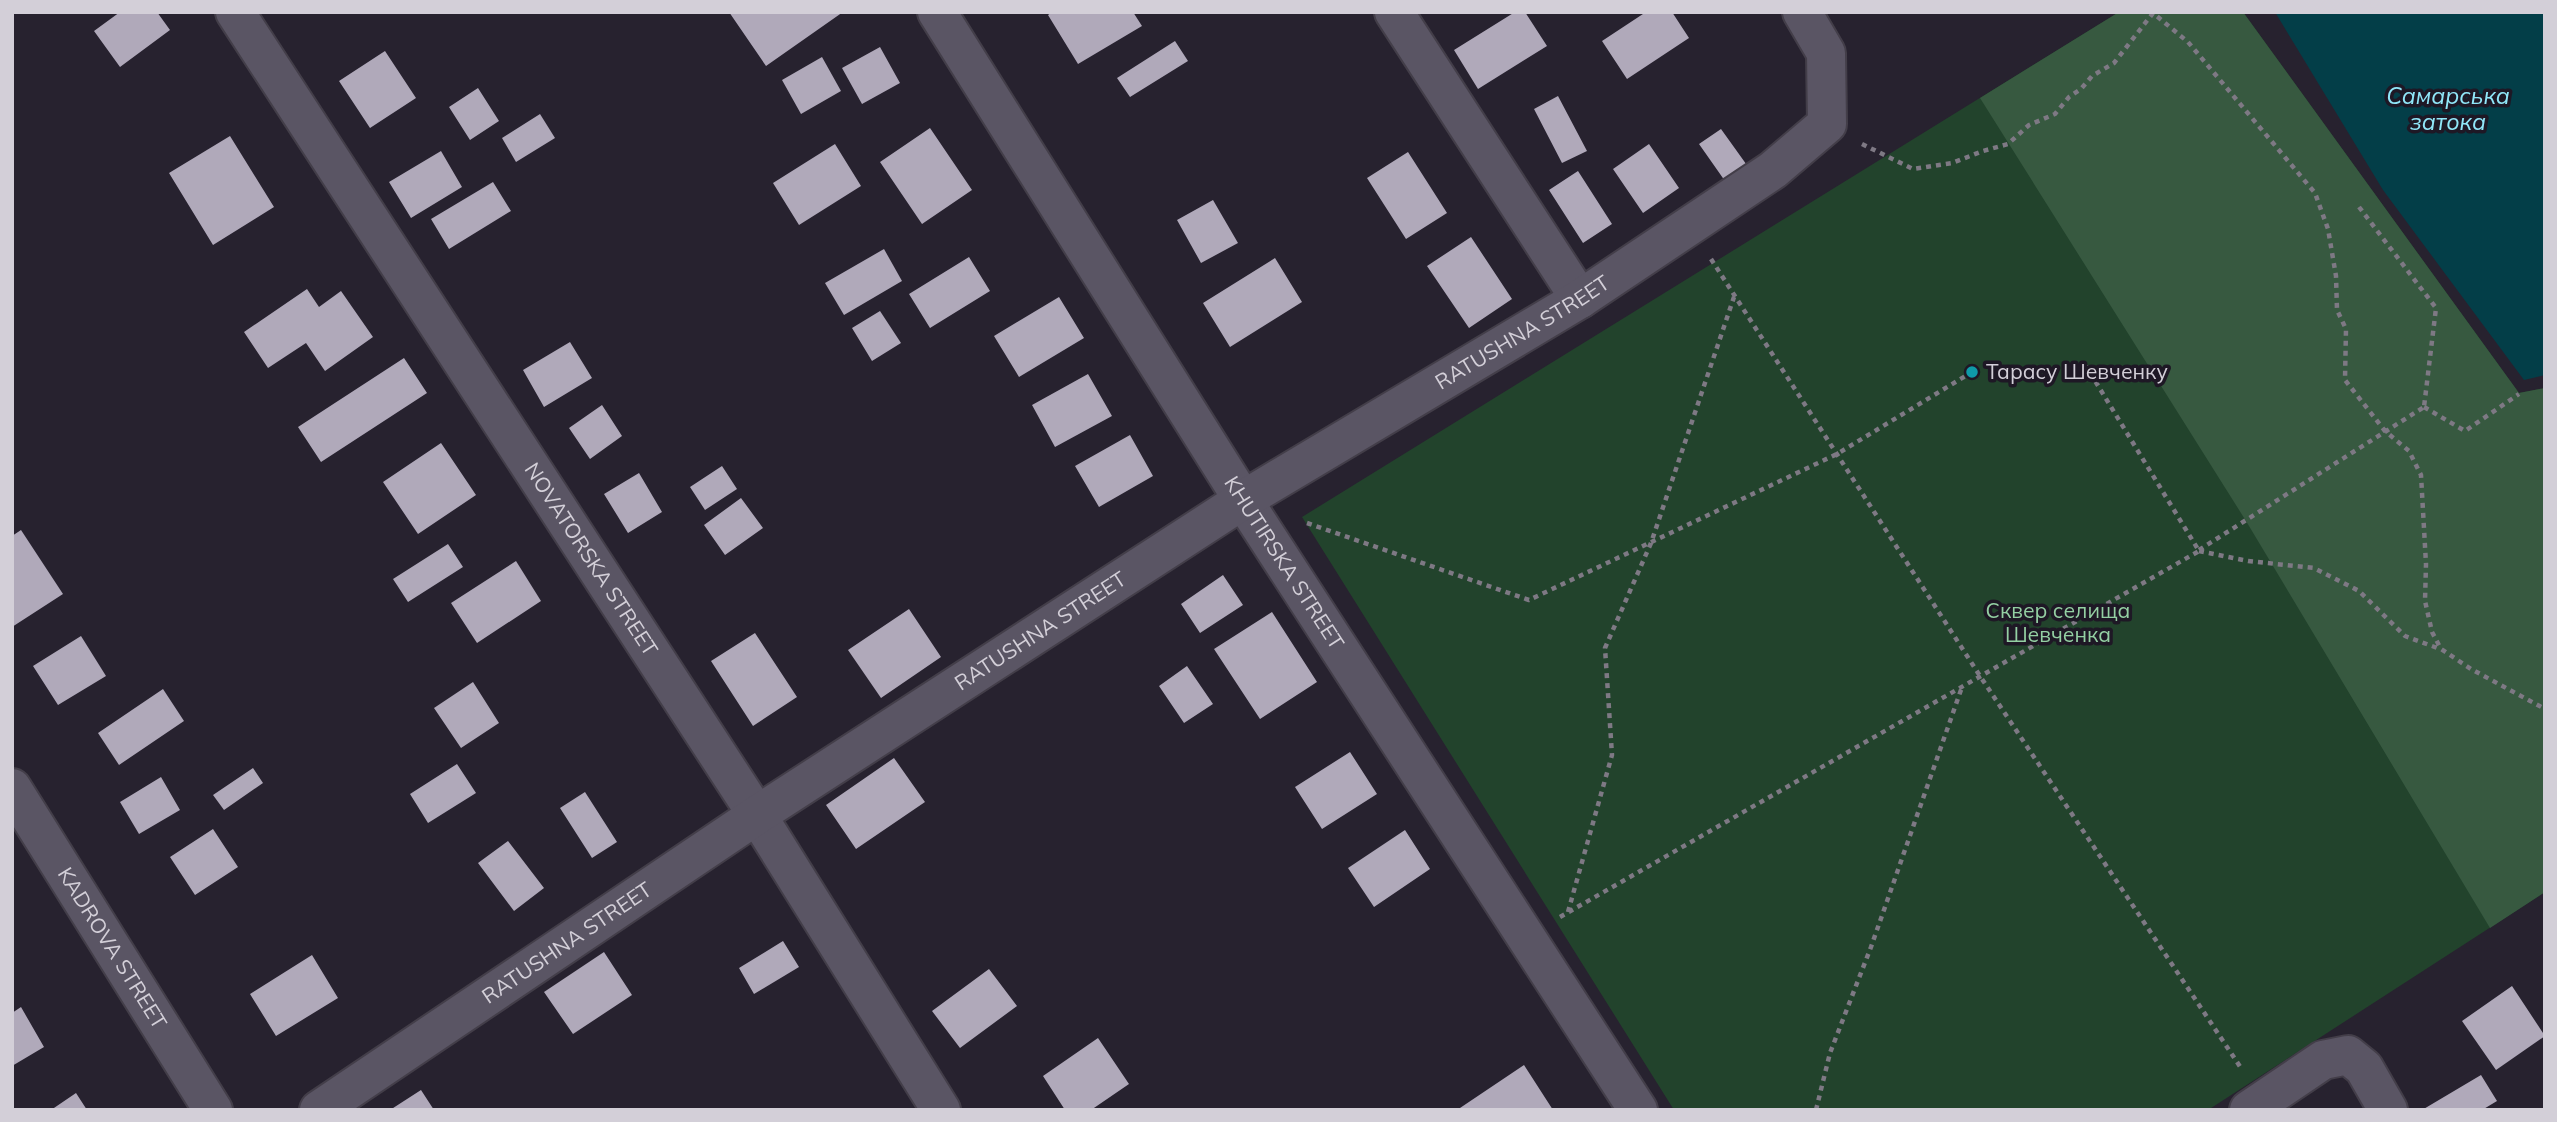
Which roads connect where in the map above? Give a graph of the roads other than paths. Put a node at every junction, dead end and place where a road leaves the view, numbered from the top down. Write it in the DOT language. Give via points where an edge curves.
graph roads {
  1 [pos="235,12"];
  2 [pos="937,12"];
  3 [pos="1394,12"];
  4 [pos="1802,12"];
  5 [pos="1580,299"];
  6 [pos="1243,500"];
  7 [pos="12,788"];
  8 [pos="757,814"];
  9 [pos="2256,1105"];
  10 [pos="213,1110"];
  11 [pos="319,1110"];
  12 [pos="940,1110"];
  13 [pos="1639,1110"];
  14 [pos="2388,1110"];
  1 -- 8 [label="street, NOVATORSKA STREET"];
  2 -- 6 [label="street, KHUTIRSKA STREET"];
  3 -- 5 [label="street"];
  4 -- 5 [label="street, RATUSHNA STREET" via="1826,53 1828,124 1773,170"];
  5 -- 6 [label="street, RATUSHNA STREET"];
  6 -- 8 [label="street, RATUSHNA STREET"];
  6 -- 13 [label="street, KHUTIRSKA STREET"];
  7 -- 10 [label="street, KADROVA STREET"];
  8 -- 11 [label="street, RATUSHNA STREET"];
  8 -- 12 [label="street, NOVATORSKA STREET"];
  9 -- 14 [label="street" via="2323,1060 2348,1055 2364,1069"];
}
